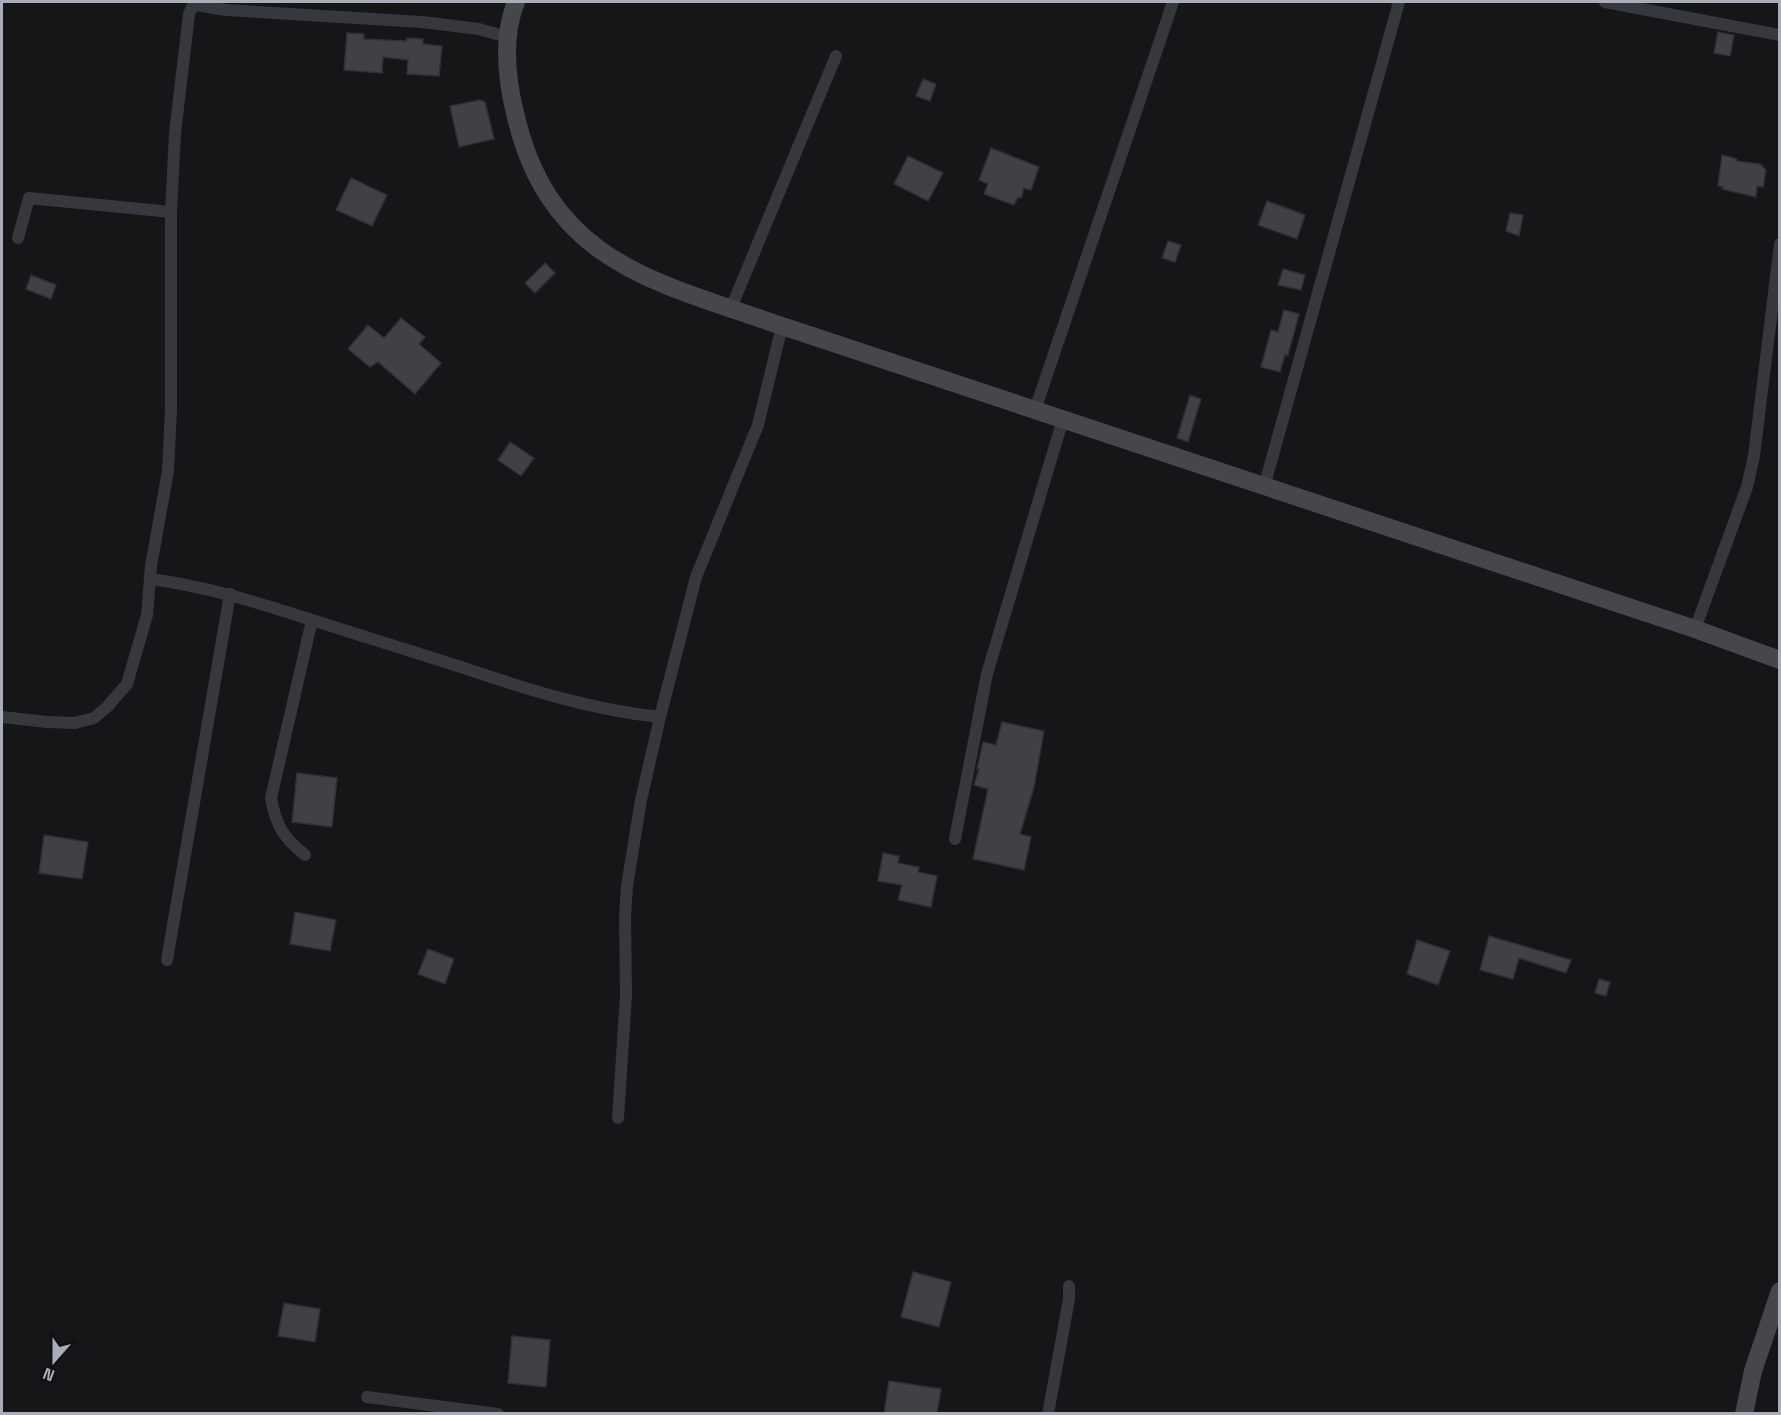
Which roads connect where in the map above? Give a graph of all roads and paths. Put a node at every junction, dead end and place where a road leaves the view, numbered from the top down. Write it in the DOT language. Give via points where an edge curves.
graph roads {
  1 [pos="516,2"];
  2 [pos="1173,2"];
  3 [pos="1399,2"];
  4 [pos="1605,2"];
  5 [pos="1779,35"];
  6 [pos="507,36"];
  7 [pos="836,56"];
  8 [pos="171,212"];
  9 [pos="18,238"];
  10 [pos="1779,244"];
  11 [pos="731,308"];
  12 [pos="782,326"];
  13 [pos="1035,410"];
  14 [pos="1063,419"];
  15 [pos="1264,487"];
  16 [pos="150,579"];
  17 [pos="230,594"];
  18 [pos="312,620"];
  19 [pos="1695,629"];
  20 [pos="1779,660"];
  21 [pos="2,717"];
  22 [pos="660,717"];
  23 [pos="955,839"];
  24 [pos="305,855"];
  25 [pos="167,960"];
  26 [pos="618,1118"];
  27 [pos="1069,1286"];
  28 [pos="1779,1291"];
  29 [pos="367,1397"];
  30 [pos="498,1413"];
  31 [pos="1048,1413"];
  32 [pos="1744,1413"];
  1 -- 6 [label="street"];
  2 -- 13 [label="street"];
  3 -- 15 [label="street"];
  4 -- 5 [label="street"];
  6 -- 8 [label="street" via="422,22 192,7 175,133"];
  6 -- 11 [label="street" via="512,101 525,150 544,190 569,224 618,263 645,277"];
  7 -- 11 [label="street"];
  8 -- 9 [label="street" via="29,198"];
  8 -- 16 [label="street" via="169,461"];
  10 -- 19 [label="street" via="1754,456 1747,487"];
  11 -- 12 [label="street"];
  12 -- 13 [label="street"];
  12 -- 22 [label="street" via="758,425 696,577"];
  13 -- 14 [label="street"];
  14 -- 15 [label="street"];
  14 -- 23 [label="street" via="987,674"];
  15 -- 19 [label="street"];
  16 -- 17 [label="street"];
  16 -- 21 [label="street" via="147,615 127,684 107,707 94,718 75,723"];
  17 -- 18 [label="street"];
  17 -- 25 [label="street"];
  18 -- 22 [label="street" via="540,694"];
  18 -- 24 [label="street" via="271,798 275,819 287,840"];
  19 -- 20 [label="street"];
  22 -- 26 [label="street" via="627,886 626,995"];
  27 -- 31 [label="street"];
  28 -- 32 [label="street"];
  29 -- 30 [label="street"];
}
